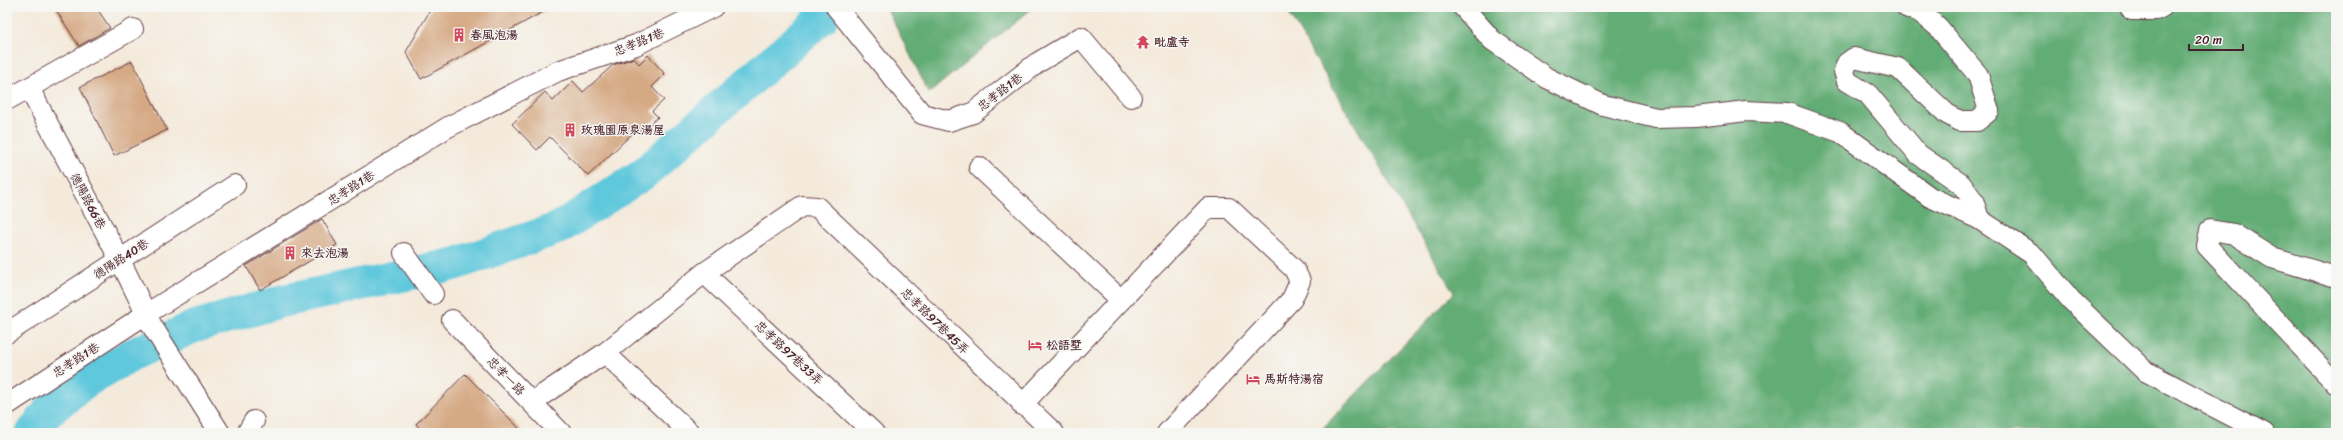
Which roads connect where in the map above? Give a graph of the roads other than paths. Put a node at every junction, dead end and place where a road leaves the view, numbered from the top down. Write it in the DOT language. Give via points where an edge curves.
graph roads {
  1 [pos="713,7"];
  2 [pos="836,7"];
  3 [pos="1463,7"];
  4 [pos="1906,7"];
  5 [pos="2130,7"];
  6 [pos="2162,7"];
  7 [pos="133,29"];
  8 [pos="29,88"];
  9 [pos="1131,97"];
  10 [pos="7,100"];
  11 [pos="979,167"];
  12 [pos="235,185"];
  13 [pos="1980,219"];
  14 [pos="404,253"];
  15 [pos="120,260"];
  16 [pos="704,273"];
  17 [pos="2336,277"];
  18 [pos="433,294"];
  19 [pos="1121,300"];
  20 [pos="149,320"];
  21 [pos="452,320"];
  22 [pos="7,333"];
  23 [pos="605,353"];
  24 [pos="2336,384"];
  25 [pos="532,402"];
  26 [pos="7,405"];
  27 [pos="1022,405"];
  28 [pos="220,433"];
  29 [pos="561,433"];
  30 [pos="690,433"];
  31 [pos="874,433"];
  32 [pos="1054,433"];
  33 [pos="1166,433"];
  34 [pos="2264,433"];
  1 -- 20 [label="street, 忠孝路1巷" via="636,45 558,71 448,127"];
  2 -- 9 [label="street, 忠孝路1巷" via="922,114 950,121 973,113 1037,63 1080,37"];
  3 -- 13 [label="street" via="1492,40 1546,78 1603,105 1656,118 1696,117 1746,111 1787,113 1840,132 1930,197"];
  4 -- 13 [label="street" via="1921,13 1938,27 1978,75 1989,111 1977,121 1960,121 1947,114 1898,68 1854,58 1847,63 1844,71 1848,81 1868,94 1918,154 1961,184 1972,200"];
  5 -- 6 [label="street" via="2132,10 2156,10"];
  7 -- 8 [label="street"];
  8 -- 10 [label="street"];
  8 -- 15 [label="street, 德陽路66巷"];
  11 -- 19 [label="street"];
  12 -- 15 [label="street, 德陽路40巷"];
  13 -- 34 [label="street" via="2032,254 2071,300 2145,371"];
  14 -- 18 [label="street"];
  15 -- 20 [label="street, 德陽路66巷"];
  15 -- 22 [label="street, 德陽路40巷"];
  16 -- 23 [label="street"];
  16 -- 27 [label="street, 忠孝路97巷45弄" via="802,206 817,207"];
  16 -- 31 [label="street, 忠孝路97巷33弄"];
  17 -- 24 [label="street" via="2272,258 2234,234 2210,230 2207,246"];
  19 -- 27 [label="street"];
  19 -- 33 [label="street" via="1208,208 1229,208 1294,269 1300,282 1292,299"];
  20 -- 26 [label="street, 忠孝路1巷"];
  20 -- 28 [label="street, 德陽路66巷"];
  21 -- 25 [label="street, 忠孝一路"];
  23 -- 25 [label="street"];
  23 -- 30 [label="street"];
  25 -- 29 [label="street, 忠孝一路"];
  27 -- 32 [label="street, 忠孝路97巷45弄"];
}
